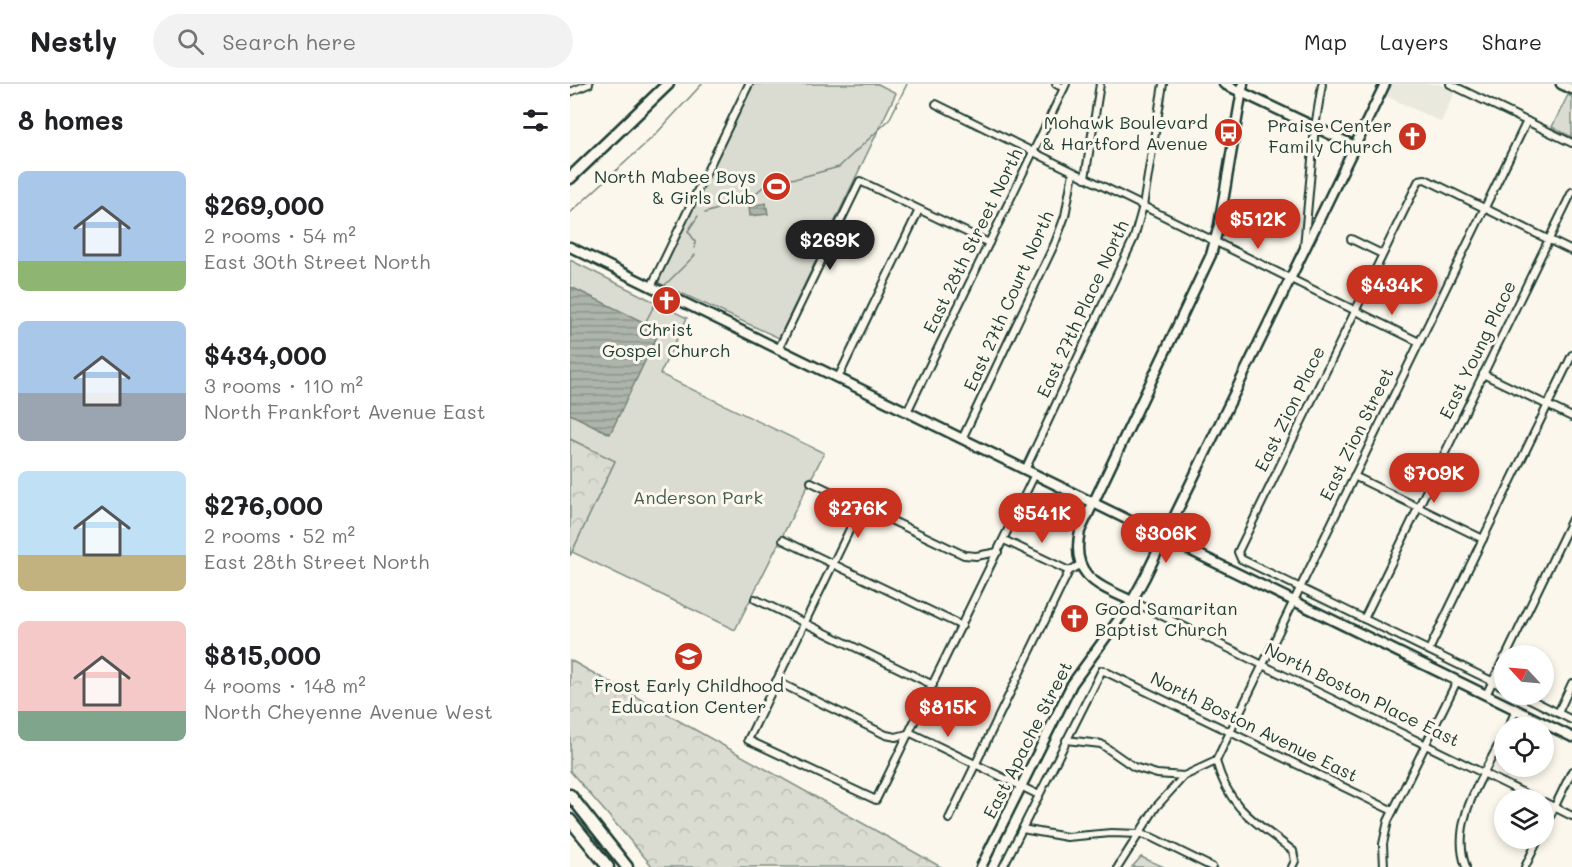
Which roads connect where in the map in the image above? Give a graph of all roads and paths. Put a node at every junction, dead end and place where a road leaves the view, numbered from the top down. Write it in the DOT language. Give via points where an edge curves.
graph roads {
  1 [pos="588,84"];
  2 [pos="663,84"];
  3 [pos="668,84"];
  4 [pos="749,84"];
  5 [pos="1056,84"];
  6 [pos="1100,84"];
  7 [pos="1163,84"];
  8 [pos="1224,84"];
  9 [pos="1322,84"];
  10 [pos="1385,84"];
  11 [pos="1450,84"];
  12 [pos="1561,84"];
  13 [pos="1065,86"];
  14 [pos="1242,88"];
  15 [pos="1572,90"];
  16 [pos="570,92"];
  17 [pos="936,104"];
  18 [pos="645,107"];
  19 [pos="1527,122"];
  20 [pos="1315,127"];
  21 [pos="1572,143"];
  22 [pos="1355,146"];
  23 [pos="1033,153"];
  24 [pos="1073,173"];
  25 [pos="570,178"];
  26 [pos="1085,178"];
  27 [pos="1572,192"];
  28 [pos="1143,206"];
  29 [pos="1484,208"];
  30 [pos="919,210"];
  31 [pos="1351,239"];
  32 [pos="1549,240"];
  33 [pos="989,243"];
  34 [pos="1215,243"];
  35 [pos="570,248"];
  36 [pos="1304,250"];
  37 [pos="1572,251"];
  38 [pos="1382,254"];
  39 [pos="1290,279"];
  40 [pos="651,287"];
  41 [pos="1354,311"];
  42 [pos="1419,342"];
  43 [pos="778,350"];
  44 [pos="1572,355"];
  45 [pos="1483,374"];
  46 [pos="838,378"];
  47 [pos="1548,405"];
  48 [pos="907,412"];
  49 [pos="1572,417"];
  50 [pos="962,439"];
  51 [pos="1025,470"];
  52 [pos="1035,474"];
  53 [pos="1354,476"];
  54 [pos="811,482"];
  55 [pos="1093,503"];
  56 [pos="862,504"];
  57 [pos="1418,507"];
  58 [pos="1572,519"];
  59 [pos="1163,539"];
  60 [pos="1483,539"];
  61 [pos="783,540"];
  62 [pos="1004,540"];
  63 [pos="998,552"];
  64 [pos="832,564"];
  65 [pos="1080,565"];
  66 [pos="1069,571"];
  67 [pos="1300,587"];
  68 [pos="755,599"];
  69 [pos="1132,601"];
  70 [pos="1293,601"];
  71 [pos="1364,619"];
  72 [pos="804,622"];
  73 [pos="962,626"];
  74 [pos="1511,645"];
  75 [pos="1429,650"];
  76 [pos="1263,665"];
  77 [pos="1102,670"];
  78 [pos="776,681"];
  79 [pos="1457,681"];
  80 [pos="1493,682"];
  81 [pos="1572,683"];
  82 [pos="933,685"];
  83 [pos="1486,695"];
  84 [pos="1541,705"];
  85 [pos="1516,710"];
  86 [pos="1557,713"];
  87 [pos="1513,717"];
  88 [pos="1572,720"];
  89 [pos="1230,732"];
  90 [pos="911,733"];
  91 [pos="1572,737"];
  92 [pos="1066,740"];
  93 [pos="1425,744"];
  94 [pos="1494,755"];
  95 [pos="1216,761"];
  96 [pos="975,764"];
  97 [pos="1572,771"];
  98 [pos="1485,774"];
  99 [pos="1184,776"];
  100 [pos="1021,787"];
  101 [pos="1516,789"];
  102 [pos="570,795"];
  103 [pos="1039,795"];
  104 [pos="1554,807"];
  105 [pos="1393,811"];
  106 [pos="1572,816"];
  107 [pos="949,819"];
  108 [pos="570,820"];
  109 [pos="1022,829"];
  110 [pos="1139,834"];
  111 [pos="613,849"];
  112 [pos="1534,849"];
  113 [pos="1293,866"];
  114 [pos="608,867"];
  115 [pos="627,867"];
  116 [pos="636,867"];
  117 [pos="981,867"];
  118 [pos="1003,867"];
  119 [pos="1118,867"];
  120 [pos="1212,867"];
  121 [pos="1384,867"];
  122 [pos="1466,867"];
  123 [pos="1525,867"];
  1 -- 16 [label="street"];
  2 -- 18 [label="highway"];
  3 -- 18 [label="highway"];
  4 -- 40 [label="street"];
  5 -- 13 [label="street"];
  6 -- 26 [label="street"];
  7 -- 28 [label="street, East 27th Place North"];
  8 -- 14 [label="main road"];
  9 -- 20 [label="street"];
  10 -- 22 [label="main road, East Apache Street"];
  11 -- 19 [label="street"];
  12 -- 15 [label="main road"];
  13 -- 23 [label="street, East 28th Street North"];
  14 -- 20 [label="main road"];
  14 -- 34 [label="main road"];
  17 -- 23 [label="street"];
  18 -- 25 [label="highway"];
  19 -- 21 [label="street"];
  19 -- 29 [label="street, East Zion Street"];
  20 -- 22 [label="main road"];
  20 -- 36 [label="street"];
  22 -- 36 [label="main road, East Apache Street"];
  23 -- 24 [label="street"];
  23 -- 33 [label="street, East 28th Street North"];
  24 -- 26 [label="street"];
  24 -- 50 [label="street, East 27th Court North" via="1055,243"];
  26 -- 28 [label="street"];
  27 -- 32 [label="street, East Young Place"];
  28 -- 34 [label="street"];
  28 -- 51 [label="street, East 27th Place North" via="1129,250"];
  29 -- 32 [label="street"];
  29 -- 38 [label="street, East Zion Place" via="1419,180"];
  29 -- 42 [label="street, East Zion Street"];
  30 -- 33 [label="street"];
  30 -- 43 [label="street" via="860,181"];
  30 -- 46 [label="street"];
  31 -- 38 [label="street"];
  32 -- 37 [label="street"];
  32 -- 45 [label="street, East Young Place"];
  33 -- 48 [label="street, East 28th Street North"];
  34 -- 39 [label="street"];
  34 -- 55 [label="main road" via="1201,280"];
  35 -- 40 [label="main road"];
  36 -- 39 [label="main road, East Apache Street"];
  38 -- 41 [label="street, East Zion Place"];
  39 -- 41 [label="street"];
  39 -- 59 [label="main road, East Apache Street"];
  40 -- 43 [label="main road"];
  41 -- 42 [label="street"];
  41 -- 67 [label="street, East Zion Place" via="1238,550 1239,556"];
  42 -- 53 [label="street, East Zion Street"];
  43 -- 46 [label="main road"];
  44 -- 47 [label="street"];
  45 -- 47 [label="street"];
  45 -- 57 [label="street, East Young Place"];
  46 -- 48 [label="main road"];
  47 -- 49 [label="street"];
  47 -- 60 [label="street"];
  48 -- 50 [label="main road"];
  50 -- 51 [label="main road"];
  51 -- 52 [label="main road"];
  52 -- 55 [label="main road"];
  52 -- 62 [label="street"];
  53 -- 57 [label="street"];
  53 -- 67 [label="street, East Zion Street"];
  54 -- 56 [label="street"];
  55 -- 59 [label="main road"];
  55 -- 65 [label="main road" via="1077,542"];
  56 -- 63 [label="street" via="964,555"];
  56 -- 64 [label="street"];
  57 -- 60 [label="street"];
  57 -- 71 [label="street, East Young Place"];
  58 -- 74 [label="street"];
  59 -- 69 [label="main road, East Apache Street"];
  59 -- 70 [label="main road"];
  60 -- 75 [label="street"];
  61 -- 64 [label="street"];
  62 -- 63 [label="street"];
  62 -- 66 [label="street"];
  63 -- 73 [label="street"];
  64 -- 72 [label="street"];
  64 -- 73 [label="street"];
  65 -- 66 [label="street"];
  65 -- 69 [label="main road, North Boston Place East" via="1100,586"];
  66 -- 96 [label="street"];
  67 -- 70 [label="street, East Zion Street"];
  67 -- 71 [label="street"];
  68 -- 72 [label="street"];
  69 -- 76 [label="street, North Boston Place East"];
  69 -- 100 [label="main road, East Apache Street" via="1072,684"];
  70 -- 76 [label="street, East Zion Street"];
  70 -- 79 [label="main road"];
  71 -- 75 [label="street"];
  72 -- 78 [label="street"];
  72 -- 82 [label="street"];
  73 -- 82 [label="street"];
  75 -- 80 [label="street"];
  76 -- 89 [label="street, East Zion Street"];
  76 -- 93 [label="street, North Boston Place East"];
  77 -- 89 [label="street, North Boston Avenue East"];
  77 -- 92 [label="street, East Apache Street"];
  78 -- 90 [label="street" via="886,735"];
  78 -- 90 [label="street" via="748,740 876,800"];
  79 -- 83 [label="main road"];
  79 -- 93 [label="street"];
  80 -- 83 [label="street"];
  81 -- 86 [label="street"];
  82 -- 90 [label="street"];
  83 -- 85 [label="main road"];
  84 -- 86 [label="street"];
  85 -- 87 [label="street"];
  85 -- 91 [label="main road"];
  86 -- 88 [label="street"];
  89 -- 95 [label="street, East Zion Street"];
  89 -- 105 [label="street, North Boston Avenue East"];
  90 -- 96 [label="street"];
  92 -- 99 [label="street" via="1101,744 1146,772"];
  92 -- 103 [label="street, East Apache Street"];
  93 -- 98 [label="street, North Boston Place East"];
  93 -- 105 [label="street"];
  94 -- 98 [label="street"];
  95 -- 99 [label="street"];
  95 -- 113 [label="street" via="1228,795 1248,819 1293,851"];
  96 -- 100 [label="street"];
  96 -- 107 [label="street"];
  97 -- 104 [label="street"];
  98 -- 101 [label="street, North Boston Place East"];
  98 -- 122 [label="street" via="1462,827 1461,851"];
  99 -- 110 [label="street" via="1156,807"];
  100 -- 103 [label="street"];
  100 -- 117 [label="main road, East Apache Street"];
  102 -- 111 [label="highway"];
  103 -- 109 [label="street, East Apache Street"];
  104 -- 106 [label="street"];
  105 -- 121 [label="street" via="1385,830"];
  108 -- 114 [label="highway"];
  109 -- 110 [label="street" via="1066,837"];
  109 -- 118 [label="street, East Apache Street"];
  110 -- 119 [label="street"];
  110 -- 120 [label="street"];
  111 -- 115 [label="highway"];
  111 -- 116 [label="highway"];
  112 -- 123 [label="street"];
}
